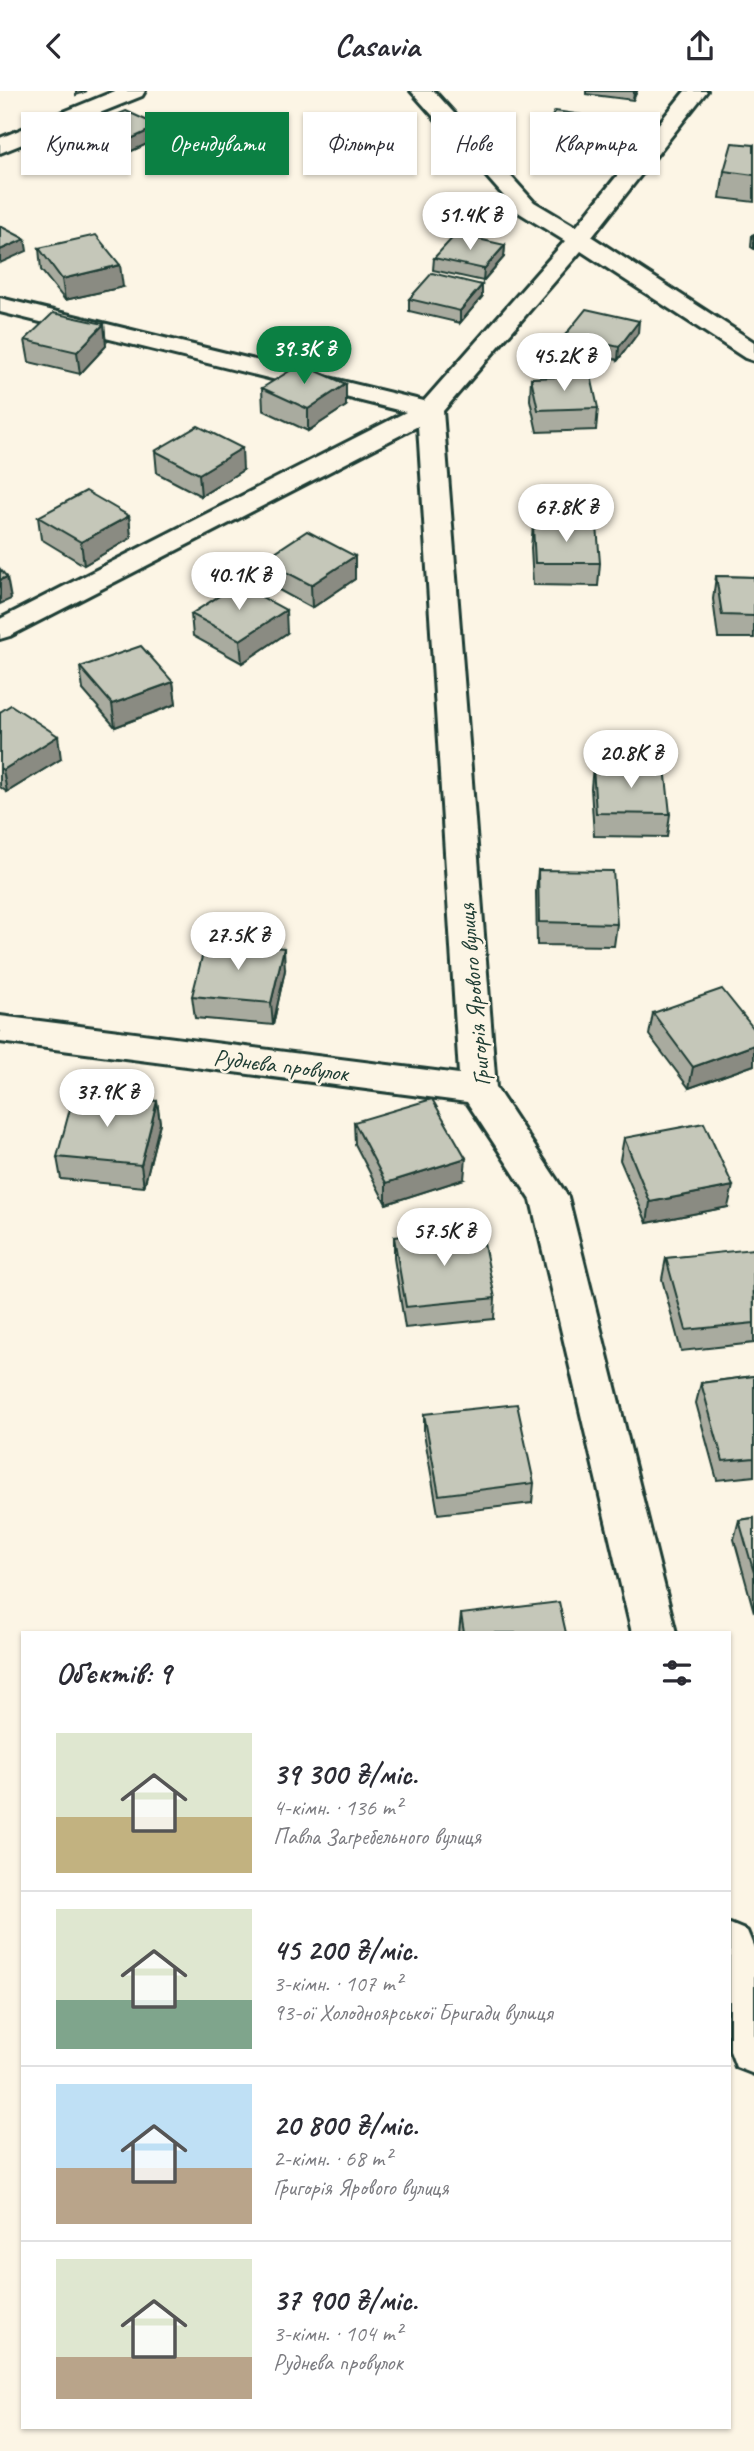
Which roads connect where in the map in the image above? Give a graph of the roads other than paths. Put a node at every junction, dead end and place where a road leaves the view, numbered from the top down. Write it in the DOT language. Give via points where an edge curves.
graph roads {
  1 [pos="134,91"];
  2 [pos="422,91"];
  3 [pos="696,91"];
  4 [pos="0,145"];
  5 [pos="579,239"];
  6 [pos="0,305"];
  7 [pos="754,353"];
  8 [pos="430,410"];
  9 [pos="0,630"];
  10 [pos="0,1030"];
  11 [pos="478,1090"];
  12 [pos="654,1631"];
  13 [pos="731,1952"];
  14 [pos="754,2049"];
  1 -- 4 [label="street"];
  2 -- 5 [label="street" via="526,207"];
  3 -- 5 [label="street"];
  5 -- 7 [label="street"];
  5 -- 8 [label="street"];
  6 -- 8 [label="street"];
  8 -- 9 [label="street"];
  8 -- 11 [label="street, Григорія Ярового вулиця"];
  10 -- 11 [label="street, Руднєва провулок"];
  11 -- 12 [label="street, Григорія Ярового вулиця" via="549,1197"];
  13 -- 14 [label="street"];
}
